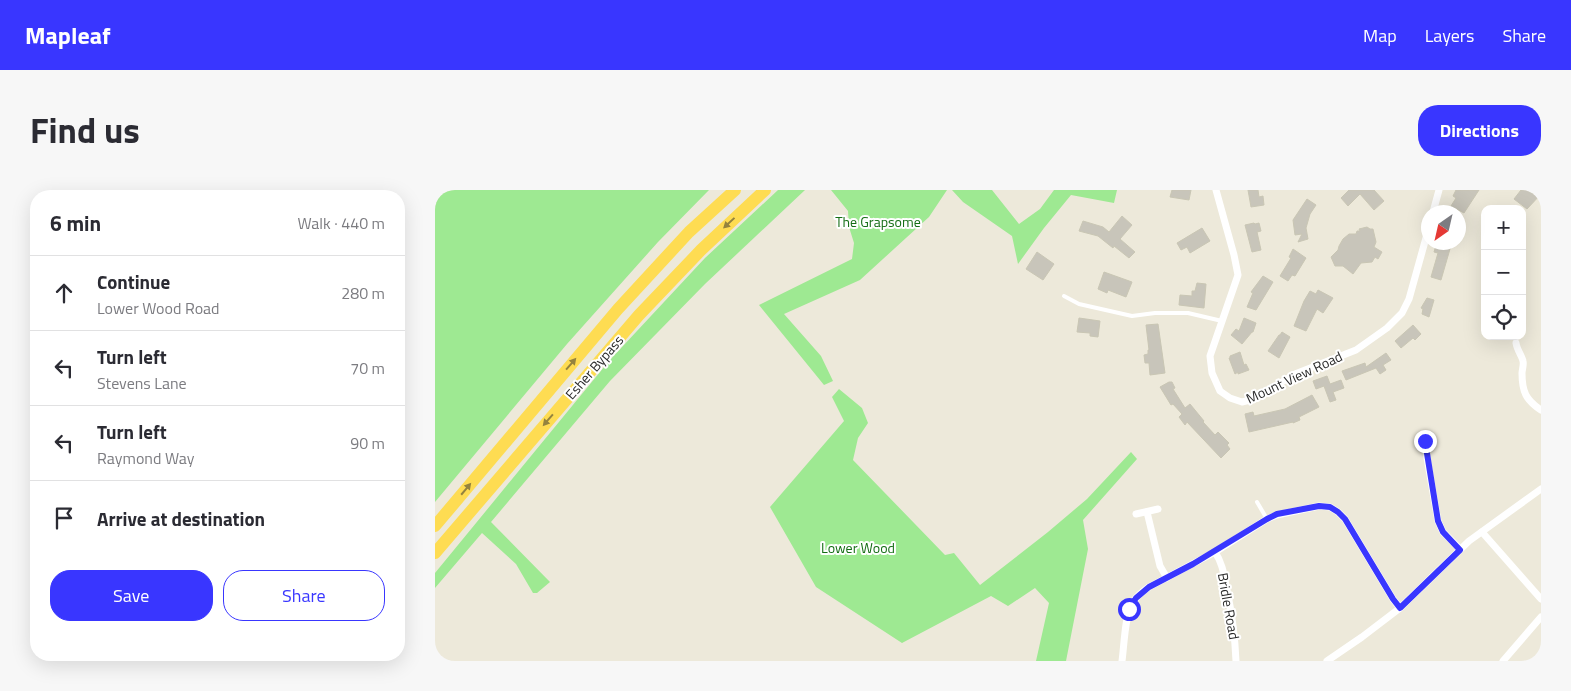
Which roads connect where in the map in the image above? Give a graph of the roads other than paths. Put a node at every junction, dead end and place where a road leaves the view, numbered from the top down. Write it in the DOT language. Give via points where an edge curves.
graph roads {
  1 [pos="735,190"];
  2 [pos="765,190"];
  3 [pos="1216,190"];
  4 [pos="1439,190"];
  5 [pos="1435,205"];
  6 [pos="1423,250"];
  7 [pos="1064,296"];
  8 [pos="1222,321"];
  9 [pos="1516,343"];
  10 [pos="1541,410"];
  11 [pos="1425,441"];
  12 [pos="1541,489"];
  13 [pos="1257,502"];
  14 [pos="1158,509"];
  15 [pos="1147,512"];
  16 [pos="1137,514"];
  17 [pos="1267,519"];
  18 [pos="435,526"];
  19 [pos="1482,532"];
  20 [pos="1460,550"];
  21 [pos="1215,552"];
  22 [pos="435,553"];
  23 [pos="1167,578"];
  24 [pos="1541,598"];
  25 [pos="1400,608"];
  26 [pos="1541,617"];
  27 [pos="1122,661"];
  28 [pos="1236,661"];
  29 [pos="1327,661"];
  30 [pos="1503,661"];
  18 -- 1 [label="highway, Esher Bypass, one-way" via="618,309 689,232"];
  2 -- 22 [label="highway, Esher Bypass, one-way" via="639,315"];
  3 -- 8 [label="street, Mount View Road" via="1238,275"];
  4 -- 5 [label="street"];
  6 -- 8 [label="street, Mount View Road" via="1409,298 1402,313 1387,328 1356,350 1295,374 1254,399 1242,402 1230,398 1220,391 1212,373 1210,356"];
  7 -- 8 [label="lane" via="1079,304 1131,316 1188,313"];
  9 -- 10 [label="street" via="1523,362 1522,385 1526,397"];
  11 -- 20 [label="street" via="1438,521 1443,532"];
  12 -- 19 [label="street"];
  13 -- 17 [label="lane"];
  14 -- 15 [label="street"];
  15 -- 16 [label="street"];
  15 -- 23 [label="street" via="1160,566"];
  17 -- 21 [label="street"];
  17 -- 25 [label="street" via="1319,506 1338,512"];
  19 -- 20 [label="street"];
  19 -- 24 [label="street"];
  20 -- 25 [label="street"];
  21 -- 23 [label="street"];
  21 -- 28 [label="street, Bridle Road" via="1222,566 1235,630"];
  23 -- 27 [label="street" via="1149,587 1129,609"];
  25 -- 29 [label="street"];
  26 -- 30 [label="street"];
}
